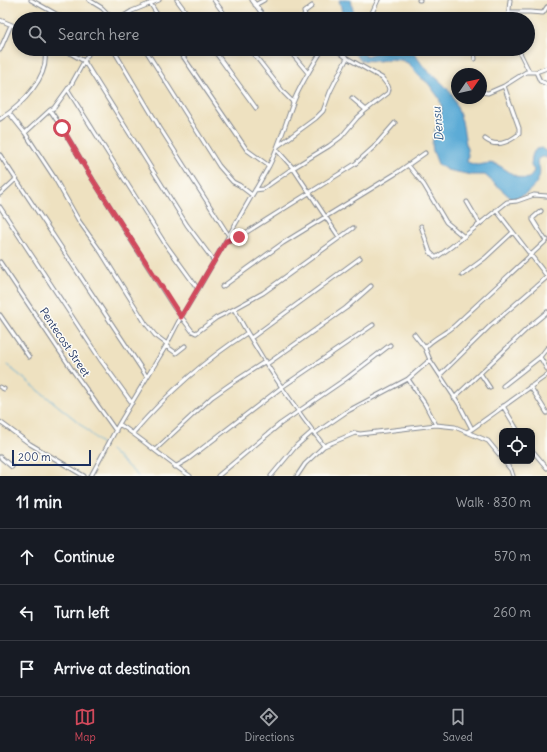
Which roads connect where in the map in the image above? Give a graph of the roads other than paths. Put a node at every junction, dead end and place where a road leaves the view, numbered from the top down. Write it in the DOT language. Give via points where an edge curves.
graph roads {
  1 [pos="32,0"];
  2 [pos="89,0"];
  3 [pos="159,0"];
  4 [pos="176,0"];
  5 [pos="214,0"];
  6 [pos="252,0"];
  7 [pos="264,0"];
  8 [pos="378,0"];
  9 [pos="510,0"];
  10 [pos="150,4"];
  11 [pos="255,5"];
  12 [pos="312,6"];
  13 [pos="547,7"];
  14 [pos="53,12"];
  15 [pos="106,12"];
  16 [pos="134,12"];
  17 [pos="155,12"];
  18 [pos="185,12"];
  19 [pos="223,12"];
  20 [pos="260,12"];
  21 [pos="304,12"];
  22 [pos="372,12"];
  23 [pos="509,12"];
  24 [pos="525,12"];
  25 [pos="535,13"];
  26 [pos="0,20"];
  27 [pos="12,25"];
  28 [pos="0,50"];
  29 [pos="46,56"];
  30 [pos="75,56"];
  31 [pos="87,56"];
  32 [pos="117,56"];
  33 [pos="150,56"];
  34 [pos="183,56"];
  35 [pos="218,56"];
  36 [pos="255,56"];
  37 [pos="294,56"];
  38 [pos="317,56"];
  39 [pos="344,56"];
  40 [pos="475,56"];
  41 [pos="522,56"];
  42 [pos="347,58"];
  43 [pos="475,59"];
  44 [pos="84,61"];
  45 [pos="547,68"];
  46 [pos="529,71"];
  47 [pos="536,72"];
  48 [pos="308,73"];
  49 [pos="547,84"];
  50 [pos="504,86"];
  51 [pos="68,90"];
  52 [pos="487,93"];
  53 [pos="352,98"];
  54 [pos="293,102"];
  55 [pos="256,108"];
  56 [pos="50,110"];
  57 [pos="366,110"];
  58 [pos="9,113"];
  59 [pos="0,119"];
  60 [pos="395,123"];
  61 [pos="25,133"];
  62 [pos="485,139"];
  63 [pos="278,146"];
  64 [pos="277,150"];
  65 [pos="425,153"];
  66 [pos="0,155"];
  67 [pos="408,165"];
  68 [pos="269,166"];
  69 [pos="293,168"];
  70 [pos="16,179"];
  71 [pos="256,190"];
  72 [pos="309,193"];
  73 [pos="0,194"];
  74 [pos="252,195"];
  75 [pos="547,196"];
  76 [pos="467,202"];
  77 [pos="0,207"];
  78 [pos="496,210"];
  79 [pos="541,211"];
  80 [pos="325,217"];
  81 [pos="480,224"];
  82 [pos="421,226"];
  83 [pos="353,228"];
  84 [pos="513,232"];
  85 [pos="229,236"];
  86 [pos="340,237"];
  87 [pos="464,237"];
  88 [pos="226,241"];
  89 [pos="546,241"];
  90 [pos="531,255"];
  91 [pos="360,258"];
  92 [pos="214,261"];
  93 [pos="0,262"];
  94 [pos="462,275"];
  95 [pos="547,276"];
  96 [pos="371,286"];
  97 [pos="222,287"];
  98 [pos="198,289"];
  99 [pos="234,310"];
  100 [pos="547,312"];
  101 [pos="0,315"];
  102 [pos="181,317"];
  103 [pos="373,325"];
  104 [pos="247,333"];
  105 [pos="414,334"];
  106 [pos="251,338"];
  107 [pos="167,345"];
  108 [pos="390,345"];
  109 [pos="185,346"];
  110 [pos="425,348"];
  111 [pos="547,348"];
  112 [pos="29,357"];
  113 [pos="540,357"];
  114 [pos="430,360"];
  115 [pos="267,363"];
  116 [pos="547,369"];
  117 [pos="480,373"];
  118 [pos="440,375"];
  119 [pos="547,375"];
  120 [pos="147,377"];
  121 [pos="408,379"];
  122 [pos="282,386"];
  123 [pos="503,386"];
  124 [pos="530,386"];
  125 [pos="0,387"];
  126 [pos="490,388"];
  127 [pos="4,389"];
  128 [pos="454,398"];
  129 [pos="132,403"];
  130 [pos="503,406"];
  131 [pos="299,411"];
  132 [pos="547,413"];
  133 [pos="0,422"];
  134 [pos="119,424"];
  135 [pos="436,425"];
  136 [pos="516,428"];
  137 [pos="472,429"];
  138 [pos="116,431"];
  139 [pos="468,432"];
  140 [pos="133,433"];
  141 [pos="313,433"];
  142 [pos="324,446"];
  143 [pos="155,450"];
  144 [pos="499,454"];
  145 [pos="535,454"];
  146 [pos="0,457"];
  147 [pos="506,464"];
  148 [pos="12,467"];
  149 [pos="175,467"];
  150 [pos="547,468"];
  151 [pos="84,476"];
  152 [pos="91,476"];
  153 [pos="190,476"];
  154 [pos="218,476"];
  155 [pos="271,476"];
  156 [pos="298,476"];
  157 [pos="513,476"];
  1 -- 14 [label="street"];
  2 -- 15 [label="street"];
  3 -- 10 [label="street"];
  4 -- 18 [label="street"];
  5 -- 19 [label="street"];
  6 -- 11 [label="street"];
  7 -- 11 [label="street"];
  8 -- 22 [label="street"];
  9 -- 23 [label="street"];
  10 -- 16 [label="street"];
  10 -- 17 [label="street"];
  11 -- 20 [label="street"];
  12 -- 21 [label="street"];
  13 -- 25 [label="street" via="543,14"];
  23 -- 24 [label="street"];
  26 -- 27 [label="street"];
  27 -- 28 [label="street"];
  29 -- 58 [label="street" via="46,66 40,78"];
  30 -- 44 [label="street"];
  31 -- 44 [label="street"];
  32 -- 85 [label="street"];
  33 -- 74 [label="street" via="219,166 233,182"];
  34 -- 68 [label="street" via="248,150"];
  35 -- 55 [label="street"];
  36 -- 54 [label="street"];
  37 -- 48 [label="street"];
  38 -- 48 [label="street"];
  39 -- 42 [label="street"];
  40 -- 43 [label="street"];
  41 -- 46 [label="street"];
  42 -- 57 [label="street" via="382,78 388,86 386,95"];
  42 -- 63 [label="street" via="323,110"];
  44 -- 51 [label="street"];
  44 -- 92 [label="street" via="188,225"];
  45 -- 47 [label="street"];
  46 -- 47 [label="street"];
  46 -- 50 [label="street"];
  47 -- 49 [label="street" via="541,83"];
  48 -- 54 [label="street"];
  50 -- 52 [label="street"];
  50 -- 62 [label="street" via="519,128 518,134 499,144"];
  51 -- 56 [label="street"];
  51 -- 98 [label="street" via="164,242"];
  53 -- 57 [label="street"];
  54 -- 63 [label="street"];
  56 -- 61 [label="street"];
  56 -- 102 [label="street"];
  57 -- 69 [label="street" via="341,137"];
  58 -- 59 [label="street"];
  58 -- 61 [label="street"];
  60 -- 72 [label="street" via="365,156"];
  61 -- 107 [label="street" via="146,324"];
  63 -- 64 [label="street"];
  64 -- 68 [label="street"];
  64 -- 69 [label="street"];
  65 -- 67 [label="street"];
  66 -- 70 [label="street"];
  67 -- 80 [label="street"];
  67 -- 87 [label="street" via="424,184 446,222"];
  68 -- 71 [label="street"];
  69 -- 71 [label="street" via="265,187"];
  69 -- 72 [label="street"];
  70 -- 73 [label="street"];
  70 -- 120 [label="street"];
  71 -- 74 [label="street"];
  72 -- 80 [label="street"];
  72 -- 88 [label="street" via="239,237"];
  74 -- 85 [label="street"];
  75 -- 78 [label="street" via="534,195 517,202 509,201"];
  76 -- 81 [label="street"];
  77 -- 129 [label="street"];
  78 -- 81 [label="street"];
  78 -- 84 [label="street"];
  79 -- 89 [label="street" via="533,220"];
  80 -- 86 [label="street"];
  80 -- 97 [label="street" via="283,243"];
  81 -- 87 [label="street"];
  82 -- 87 [label="street" via="430,252 435,257"];
  83 -- 86 [label="street"];
  84 -- 90 [label="street"];
  84 -- 94 [label="street"];
  85 -- 88 [label="street"];
  86 -- 99 [label="street" via="263,293"];
  88 -- 92 [label="street"];
  89 -- 90 [label="street"];
  90 -- 95 [label="street"];
  90 -- 110 [label="street" via="453,327"];
  91 -- 106 [label="street"];
  92 -- 98 [label="street"];
  93 -- 138 [label="street, Pentecost Street"];
  95 -- 118 [label="street"];
  96 -- 115 [label="street" via="346,308"];
  98 -- 102 [label="street"];
  99 -- 102 [label="street" via="216,318 196,333"];
  99 -- 104 [label="street"];
  100 -- 117 [label="street"];
  101 -- 112 [label="street"];
  102 -- 107 [label="street"];
  103 -- 122 [label="street"];
  104 -- 106 [label="street"];
  104 -- 140 [label="street" via="164,399"];
  105 -- 110 [label="street"];
  106 -- 115 [label="street"];
  107 -- 109 [label="street" via="176,353"];
  107 -- 120 [label="street"];
  108 -- 131 [label="street"];
  110 -- 114 [label="street"];
  111 -- 113 [label="street"];
  113 -- 116 [label="street"];
  113 -- 123 [label="street"];
  114 -- 118 [label="street"];
  114 -- 121 [label="street"];
  115 -- 122 [label="street"];
  115 -- 143 [label="street" via="232,382 212,397"];
  117 -- 126 [label="street"];
  117 -- 128 [label="street"];
  118 -- 128 [label="street"];
  119 -- 124 [label="street"];
  120 -- 129 [label="street"];
  121 -- 135 [label="street"];
  121 -- 141 [label="street"];
  122 -- 131 [label="street"];
  122 -- 149 [label="street"];
  124 -- 130 [label="street"];
  124 -- 132 [label="street"];
  125 -- 127 [label="street"];
  128 -- 137 [label="street"];
  129 -- 134 [label="street"];
  130 -- 136 [label="street"];
  130 -- 137 [label="street"];
  131 -- 141 [label="street"];
  131 -- 154 [label="street"];
  133 -- 151 [label="street" via="30,444"];
  134 -- 138 [label="street"];
  134 -- 140 [label="street"];
  135 -- 139 [label="street" via="455,427"];
  135 -- 142 [label="street" via="356,433"];
  137 -- 139 [label="street"];
  138 -- 152 [label="street"];
  139 -- 144 [label="street" via="488,441"];
  140 -- 143 [label="street"];
  141 -- 142 [label="street"];
  141 -- 155 [label="street" via="296,446"];
  142 -- 156 [label="street" via="305,464"];
  143 -- 149 [label="street"];
  145 -- 150 [label="street"];
  146 -- 148 [label="street"];
  147 -- 157 [label="street"];
  149 -- 153 [label="street"];
}
